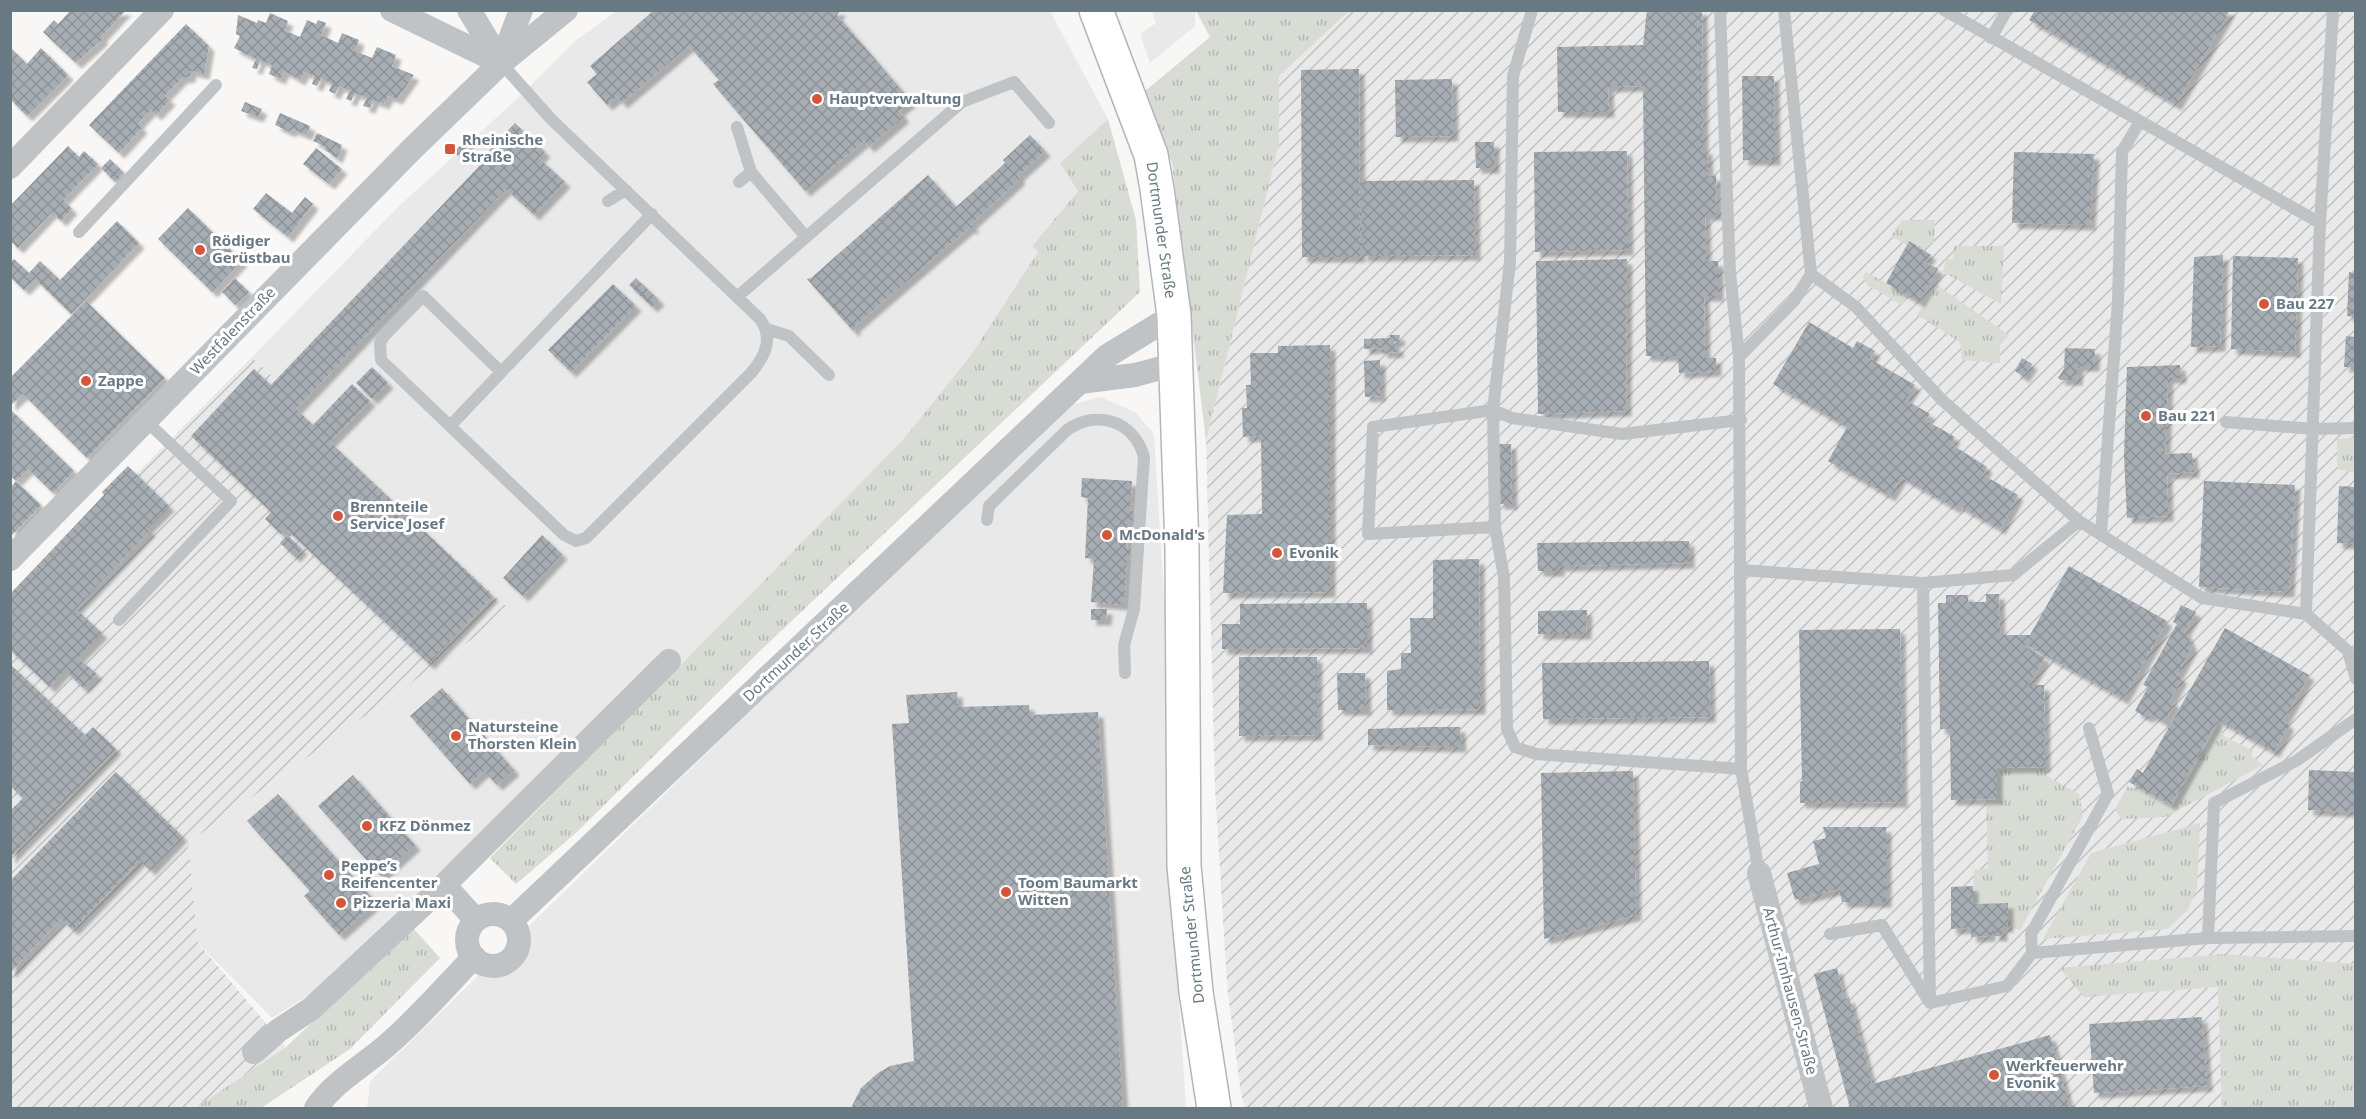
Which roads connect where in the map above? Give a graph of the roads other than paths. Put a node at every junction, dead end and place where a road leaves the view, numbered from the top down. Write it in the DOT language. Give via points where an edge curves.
graph roads {
  1 [pos="162,10"];
  2 [pos="392,10"];
  3 [pos="469,10"];
  4 [pos="521,10"];
  5 [pos="566,10"];
  6 [pos="1096,10"];
  7 [pos="1532,10"];
  8 [pos="1720,10"];
  9 [pos="1784,10"];
  10 [pos="1944,10"];
  11 [pos="2007,10"];
  12 [pos="2333,10"];
  13 [pos="1992,38"];
  14 [pos="501,63"];
  15 [pos="216,85"];
  16 [pos="2140,121"];
  17 [pos="1049,123"];
  18 [pos="737,127"];
  19 [pos="10,167"];
  20 [pos="751,172"];
  21 [pos="739,182"];
  22 [pos="626,189"];
  23 [pos="608,201"];
  24 [pos="652,214"];
  25 [pos="2320,223"];
  26 [pos="79,232"];
  27 [pos="806,237"];
  28 [pos="1811,274"];
  29 [pos="737,297"];
  30 [pos="1174,315"];
  31 [pos="767,329"];
  32 [pos="1739,357"];
  33 [pos="1176,364"];
  34 [pos="501,372"];
  35 [pos="829,375"];
  36 [pos="1080,382"];
  37 [pos="1493,410"];
  38 [pos="1741,420"];
  39 [pos="146,421"];
  40 [pos="2226,422"];
  41 [pos="450,426"];
  42 [pos="2355,428"];
  43 [pos="2313,429"];
  44 [pos="987,520"];
  45 [pos="2079,520"];
  46 [pos="1495,527"];
  47 [pos="2101,534"];
  48 [pos="10,559"];
  49 [pos="1741,570"];
  50 [pos="1923,583"];
  51 [pos="2306,614"];
  52 [pos="120,620"];
  53 [pos="669,661"];
  54 [pos="1125,673"];
  55 [pos="2355,679"];
  56 [pos="2355,719"];
  57 [pos="2089,728"];
  58 [pos="1741,769"];
  59 [pos="1759,873"];
  60 [pos="444,885"];
  61 [pos="476,920"];
  62 [pos="511,921"];
  63 [pos="1830,934"];
  64 [pos="2355,936"];
  65 [pos="2208,939"];
  66 [pos="2032,953"];
  67 [pos="474,957"];
  68 [pos="1930,1003"];
  69 [pos="254,1052"];
  70 [pos="316,1108"];
  71 [pos="1214,1108"];
  72 [pos="1821,1108"];
  1 -- 19 [label="street"];
  2 -- 14 [label="street"];
  3 -- 14 [label="street"];
  4 -- 14 [label="street"];
  5 -- 14 [label="street, Westfalenstraße"];
  6 -- 30 [label="main road, Dortmunder Straße" via="1151,155"];
  7 -- 37 [label="lane" via="1513,76 1510,262"];
  8 -- 32 [label="lane" via="1730,273"];
  9 -- 28 [label="lane"];
  10 -- 13 [label="lane"];
  11 -- 13 [label="lane"];
  12 -- 25 [label="lane"];
  13 -- 16 [label="lane"];
  14 -- 22 [label="lane" via="551,119"];
  14 -- 39 [label="street, Westfalenstraße" via="412,148"];
  15 -- 26 [label="lane"];
  16 -- 25 [label="lane"];
  16 -- 47 [label="lane" via="2122,152 2118,301"];
  17 -- 27 [label="lane" via="1014,82 962,102"];
  18 -- 20 [label="lane"];
  20 -- 21 [label="lane"];
  20 -- 27 [label="lane"];
  22 -- 23 [label="lane"];
  22 -- 24 [label="lane"];
  24 -- 29 [label="lane"];
  24 -- 34 [label="lane"];
  25 -- 43 [label="lane"];
  27 -- 29 [label="lane"];
  28 -- 32 [label="lane" via="1794,301"];
  28 -- 45 [label="lane" via="1856,307 1942,400"];
  29 -- 31 [label="lane"];
  30 -- 33 [label="main road, Dortmunder Straße"];
  30 -- 36 [label="street, Dortmunder Straße" via="1107,356"];
  31 -- 35 [label="lane" via="789,336"];
  31 -- 41 [label="lane" via="765,354 751,373 586,538 576,541 564,535"];
  32 -- 38 [label="lane"];
  33 -- 36 [label="street" via="1135,375"];
  33 -- 71 [label="main road, Dortmunder Straße" via="1184,866 1196,992"];
  34 -- 41 [label="lane"];
  34 -- 41 [label="lane" via="423,296 384,336 380,343 381,360"];
  36 -- 62 [label="street, Dortmunder Straße"];
  37 -- 38 [label="lane" via="1512,418 1622,435"];
  37 -- 46 [label="lane"];
  37 -- 46 [label="lane" via="1373,427 1368,534"];
  38 -- 49 [label="lane"];
  39 -- 48 [label="street, Westfalenstraße"];
  39 -- 52 [label="lane" via="231,501"];
  40 -- 43 [label="lane"];
  42 -- 43 [label="lane"];
  43 -- 51 [label="lane"];
  44 -- 54 [label="lane" via="989,506 1075,424 1106,420 1134,436 1144,457 1134,609 1124,645"];
  45 -- 47 [label="lane"];
  45 -- 50 [label="lane" via="2013,575"];
  46 -- 58 [label="lane" via="1504,577 1507,729 1515,747 1536,754"];
  47 -- 51 [label="lane" via="2202,598"];
  49 -- 50 [label="lane"];
  49 -- 58 [label="lane"];
  50 -- 68 [label="lane"];
  51 -- 55 [label="lane" via="2348,651"];
  53 -- 60 [label="street"];
  56 -- 65 [label="lane" via="2296,761 2214,802"];
  57 -- 66 [label="lane" via="2108,794 2031,934"];
  58 -- 59 [label="lane"];
  59 -- 72 [label="street, Arthur-Imhausen-Straße"];
  60 -- 61 [label="street"];
  60 -- 69 [label="street" via="311,1009"];
  61 -- 62 [label="street" via="490,914"];
  61 -- 67 [label="street" via="467,938"];
  62 -- 67 [label="street" via="519,936 516,952 510,959 496,966"];
  63 -- 68 [label="lane" via="1882,925"];
  64 -- 65 [label="lane"];
  65 -- 66 [label="lane"];
  66 -- 68 [label="lane" via="2007,986"];
  67 -- 70 [label="street" via="385,1047 360,1064"];
}
